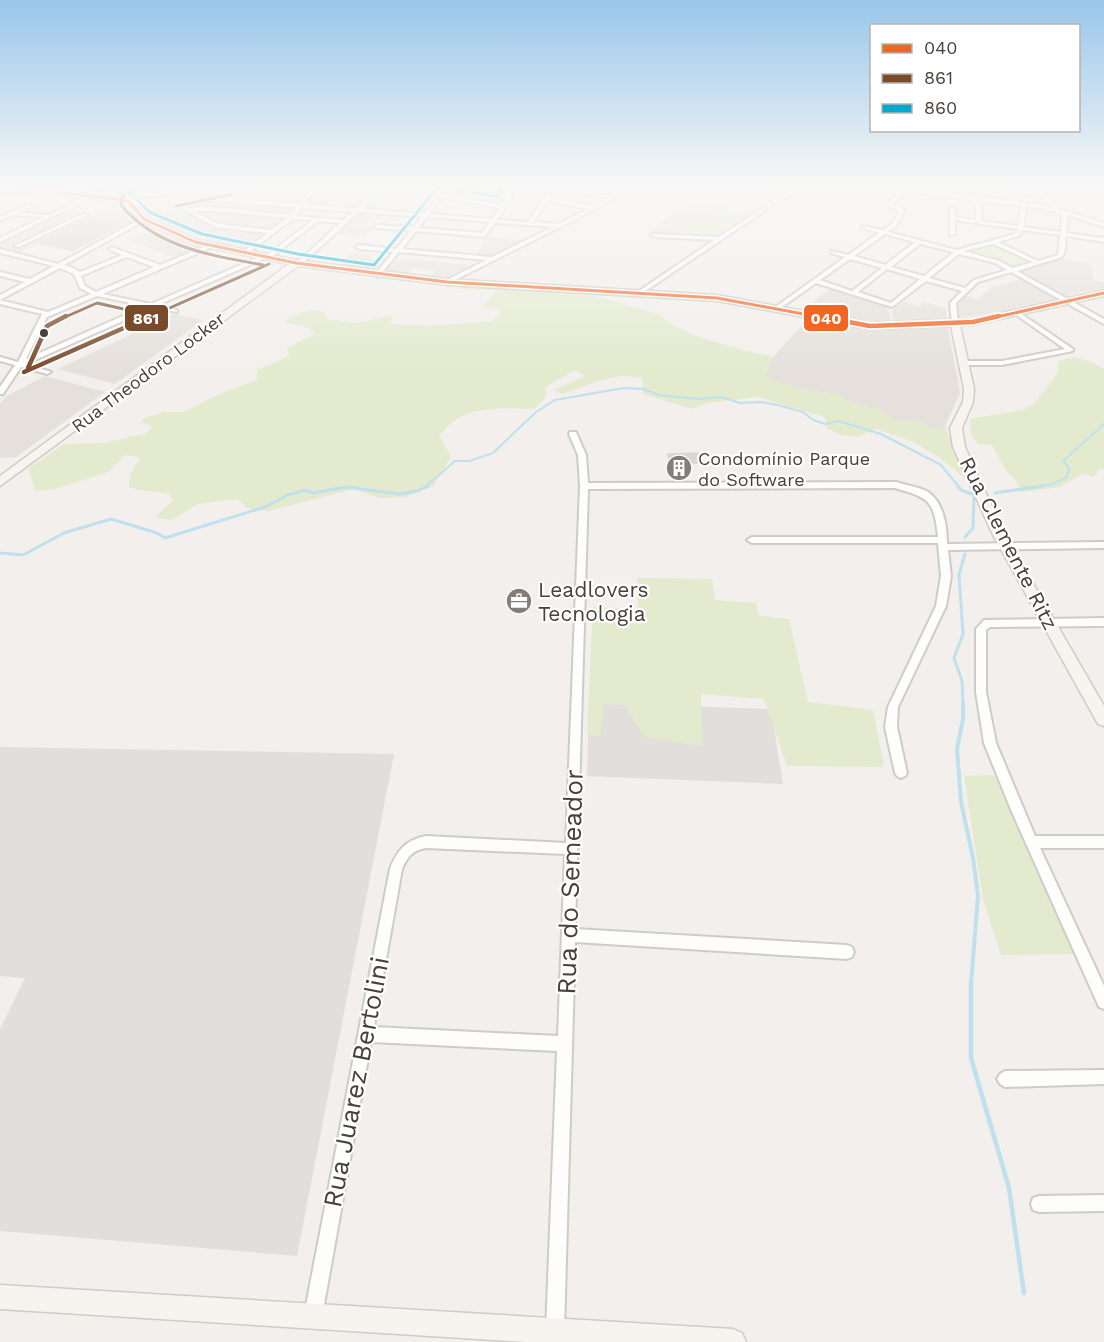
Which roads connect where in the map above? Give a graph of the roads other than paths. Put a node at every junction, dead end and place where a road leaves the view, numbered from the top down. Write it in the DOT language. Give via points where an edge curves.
graph roads {
  1 [pos="93,248"];
  2 [pos="206,248"];
  3 [pos="218,248"];
  4 [pos="252,248"];
  5 [pos="279,248"];
  6 [pos="317,248"];
  7 [pos="367,248"];
  8 [pos="400,248"];
  9 [pos="516,248"];
  10 [pos="708,248"];
  11 [pos="861,248"];
  12 [pos="911,248"];
  13 [pos="945,248"];
  14 [pos="971,248"];
  15 [pos="1006,248"];
  16 [pos="1061,248"];
  17 [pos="112,249"];
  18 [pos="398,250"];
  19 [pos="958,251"];
  20 [pos="0,252"];
  21 [pos="833,252"];
  22 [pos="245,253"];
  23 [pos="127,255"];
  24 [pos="849,256"];
  25 [pos="266,257"];
  26 [pos="494,259"];
  27 [pos="296,262"];
  28 [pos="1039,263"];
  29 [pos="62,265"];
  30 [pos="159,267"];
  31 [pos="886,267"];
  32 [pos="1013,270"];
  33 [pos="0,274"];
  34 [pos="78,275"];
  35 [pos="378,275"];
  36 [pos="16,278"];
  37 [pos="38,278"];
  38 [pos="925,279"];
  39 [pos="31,281"];
  40 [pos="815,281"];
  41 [pos="447,282"];
  42 [pos="965,290"];
  43 [pos="639,293"];
  44 [pos="853,293"];
  45 [pos="1104,293"];
  46 [pos="96,294"];
  47 [pos="0,300"];
  48 [pos="1067,302"];
  49 [pos="152,306"];
  50 [pos="777,308"];
  51 [pos="175,311"];
  52 [pos="1017,313"];
  53 [pos="48,314"];
  54 [pos="1104,322"];
  55 [pos="955,324"];
  56 [pos="0,359"];
  57 [pos="964,363"];
  58 [pos="20,364"];
  59 [pos="46,372"];
  60 [pos="1,389"];
  61 [pos="573,434"];
  62 [pos="0,482"];
  63 [pos="584,486"];
  64 [pos="752,540"];
  65 [pos="943,543"];
  66 [pos="1104,545"];
  67 [pos="1006,546"];
  68 [pos="1049,622"];
  69 [pos="1104,622"];
  70 [pos="1104,720"];
  71 [pos="901,773"];
  72 [pos="1032,842"];
  73 [pos="1104,842"];
  74 [pos="571,849"];
  75 [pos="568,935"];
  76 [pos="847,952"];
  77 [pos="1097,973"];
  78 [pos="1104,1002"];
  79 [pos="365,1034"];
  80 [pos="565,1044"];
  81 [pos="1104,1077"];
  82 [pos="1005,1079"];
  83 [pos="1104,1203"];
  84 [pos="1039,1204"];
  85 [pos="0,1297"];
  86 [pos="313,1316"];
  87 [pos="555,1331"];
  88 [pos="733,1342"];
  1 -- 29 [label="street"];
  2 -- 30 [label="street"];
  3 -- 22 [label="main road"];
  4 -- 22 [label="street"];
  5 -- 25 [label="street"];
  6 -- 27 [label="street"];
  7 -- 18 [label="street"];
  8 -- 18 [label="street"];
  9 -- 26 [label="street"];
  10 -- 43 [label="street"];
  11 -- 24 [label="street"];
  12 -- 31 [label="street"];
  13 -- 19 [label="street"];
  14 -- 19 [label="street"];
  15 -- 28 [label="street"];
  16 -- 28 [label="street" via="1060,256"];
  17 -- 23 [label="street"];
  18 -- 26 [label="street"];
  18 -- 35 [label="street"];
  19 -- 32 [label="street"];
  19 -- 38 [label="street"];
  20 -- 29 [label="street"];
  21 -- 24 [label="street"];
  22 -- 25 [label="main road"];
  23 -- 30 [label="street"];
  23 -- 34 [label="street"];
  24 -- 31 [label="street"];
  24 -- 40 [label="street"];
  25 -- 27 [label="main road"];
  25 -- 49 [label="street"];
  26 -- 41 [label="street"];
  27 -- 35 [label="main road"];
  27 -- 62 [label="main road, Rua Theodoro Locker"];
  28 -- 32 [label="street"];
  29 -- 34 [label="street"];
  29 -- 37 [label="street"];
  30 -- 46 [label="street"];
  31 -- 38 [label="street"];
  31 -- 44 [label="street"];
  32 -- 42 [label="street" via="978,280"];
  32 -- 48 [label="street"];
  33 -- 36 [label="street"];
  34 -- 46 [label="street" via="82,287"];
  35 -- 41 [label="main road"];
  36 -- 37 [label="street"];
  36 -- 39 [label="street"];
  37 -- 39 [label="street"];
  38 -- 42 [label="street"];
  38 -- 44 [label="street" via="892,305"];
  39 -- 47 [label="street"];
  40 -- 44 [label="street"];
  40 -- 50 [label="street"];
  41 -- 43 [label="main road"];
  42 -- 55 [label="street" via="953,303"];
  43 -- 50 [label="main road" via="717,298"];
  45 -- 48 [label="main road"];
  46 -- 49 [label="street"];
  46 -- 53 [label="street"];
  47 -- 53 [label="street"];
  48 -- 52 [label="main road"];
  48 -- 54 [label="street"];
  49 -- 51 [label="street"];
  49 -- 58 [label="street"];
  50 -- 55 [label="main road" via="870,326"];
  52 -- 55 [label="main road"];
  52 -- 57 [label="street" via="1071,350 1002,363"];
  53 -- 58 [label="street" via="40,320"];
  55 -- 57 [label="main road, Rua Clemente Ritz"];
  56 -- 58 [label="street"];
  57 -- 67 [label="main road, Rua Clemente Ritz" via="969,396 957,423 956,438"];
  58 -- 59 [label="street"];
  58 -- 60 [label="street"];
  61 -- 63 [label="street, Rua do Semeador" via="582,455"];
  63 -- 65 [label="street" via="910,488 932,501 940,517"];
  63 -- 74 [label="street, Rua do Semeador"];
  64 -- 65 [label="street"];
  65 -- 67 [label="street"];
  65 -- 71 [label="street" via="946,587 941,606 892,707 891,727"];
  66 -- 67 [label="street"];
  67 -- 68 [label="main road, Rua Clemente Ritz"];
  68 -- 69 [label="street"];
  68 -- 70 [label="main road, Rua Clemente Ritz"];
  68 -- 72 [label="street" via="983,625 980,680 986,727"];
  72 -- 73 [label="street"];
  72 -- 77 [label="street"];
  74 -- 75 [label="street, Rua do Semeador"];
  74 -- 79 [label="street, Rua Juarez Bertolini" via="426,842 405,850 396,869"];
  75 -- 76 [label="street"];
  75 -- 80 [label="street, Rua do Semeador"];
  77 -- 78 [label="street"];
  79 -- 80 [label="street"];
  79 -- 86 [label="street, Rua Juarez Bertolini"];
  80 -- 87 [label="street, Rua do Semeador"];
  81 -- 82 [label="street"];
  83 -- 84 [label="street"];
  85 -- 86 [label="main road"];
  86 -- 87 [label="main road"];
  87 -- 88 [label="main road"];
}
